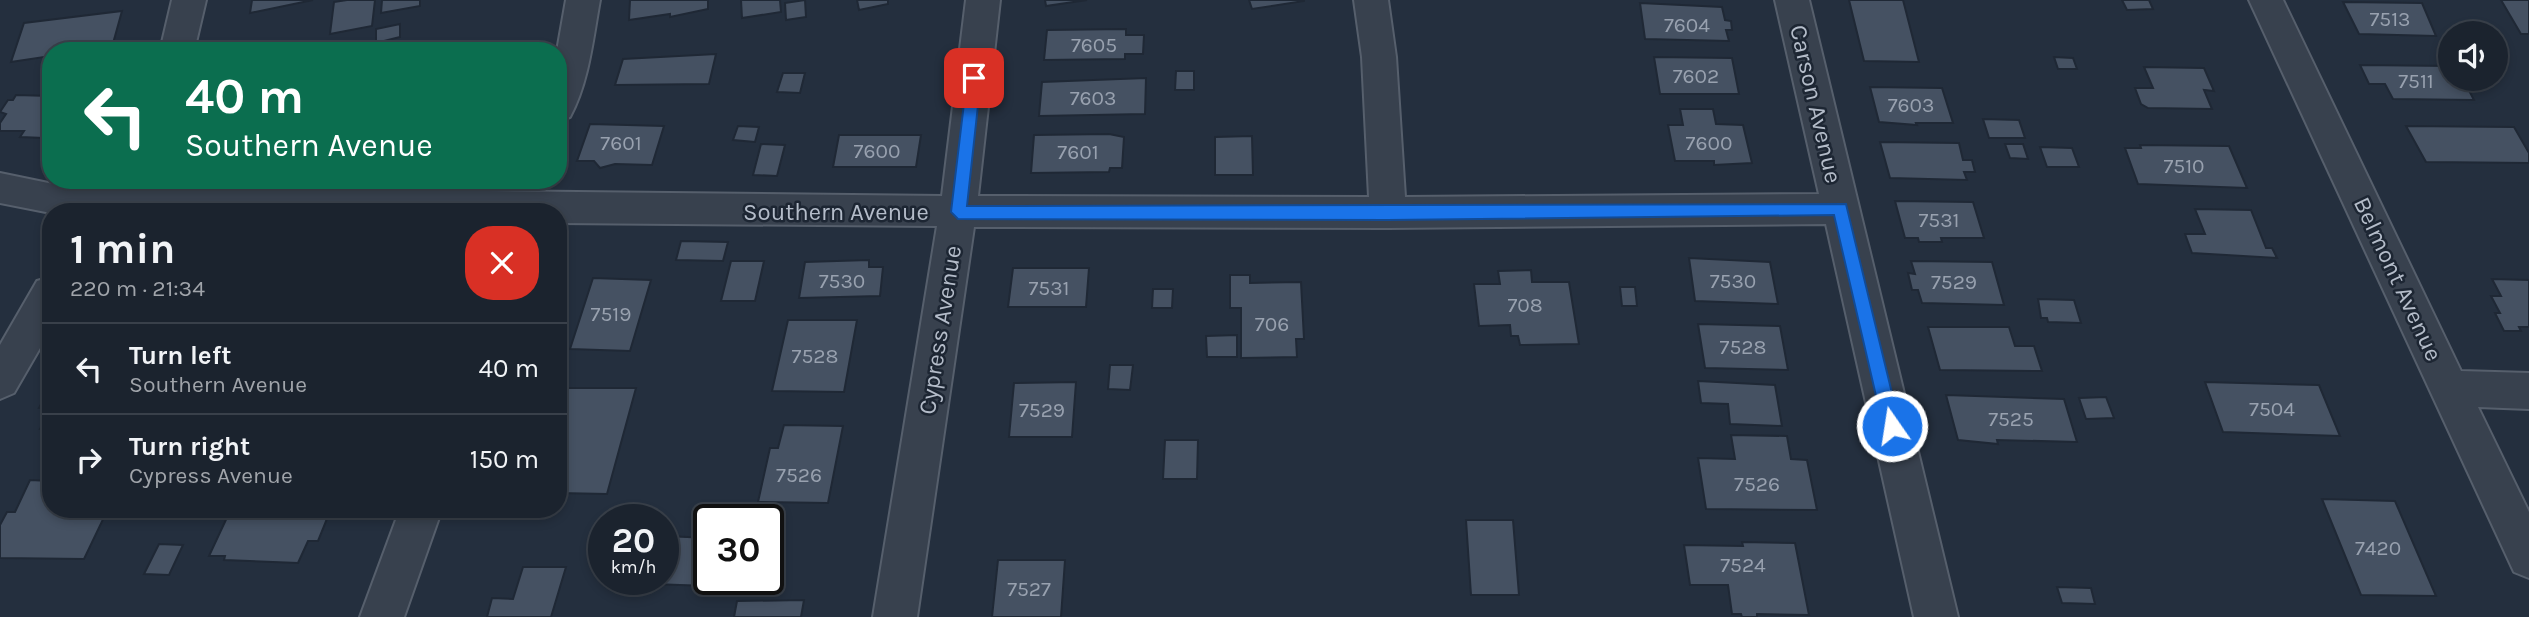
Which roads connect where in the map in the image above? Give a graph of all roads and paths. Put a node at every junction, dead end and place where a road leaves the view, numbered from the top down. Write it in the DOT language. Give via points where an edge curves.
graph roads {
  1 [pos="189,0"];
  2 [pos="583,0"];
  3 [pos="983,0"];
  4 [pos="1371,0"];
  5 [pos="1793,0"];
  6 [pos="2266,0"];
  7 [pos="179,42"];
  8 [pos="567,76"];
  9 [pos="0,188"];
  10 [pos="105,198"];
  11 [pos="530,201"];
  12 [pos="1840,209"];
  13 [pos="958,212"];
  14 [pos="1388,213"];
  15 [pos="42,309"];
  16 [pos="0,381"];
  17 [pos="2449,388"];
  18 [pos="2529,391"];
  19 [pos="418,518"];
  20 [pos="2529,558"];
  21 [pos="382,617"];
  22 [pos="895,617"];
  23 [pos="1936,617"];
  1 -- 7 [label="street"];
  2 -- 8 [label="street"];
  3 -- 13 [label="street, Cypress Avenue"];
  4 -- 14 [label="street"];
  5 -- 12 [label="street, Carson Avenue"];
  6 -- 17 [label="street, Belmont Avenue"];
  9 -- 10 [label="street, Southern Avenue" via="58,200"];
  10 -- 11 [label="street, Southern Avenue"];
  11 -- 13 [label="street, Southern Avenue"];
  12 -- 14 [label="street, Southern Avenue"];
  12 -- 23 [label="street, Carson Avenue"];
  13 -- 14 [label="street, Southern Avenue"];
  13 -- 22 [label="street, Cypress Avenue"];
  15 -- 16 [label="street"];
  17 -- 18 [label="street"];
  17 -- 20 [label="street, Belmont Avenue"];
  19 -- 21 [label="street"];
}
